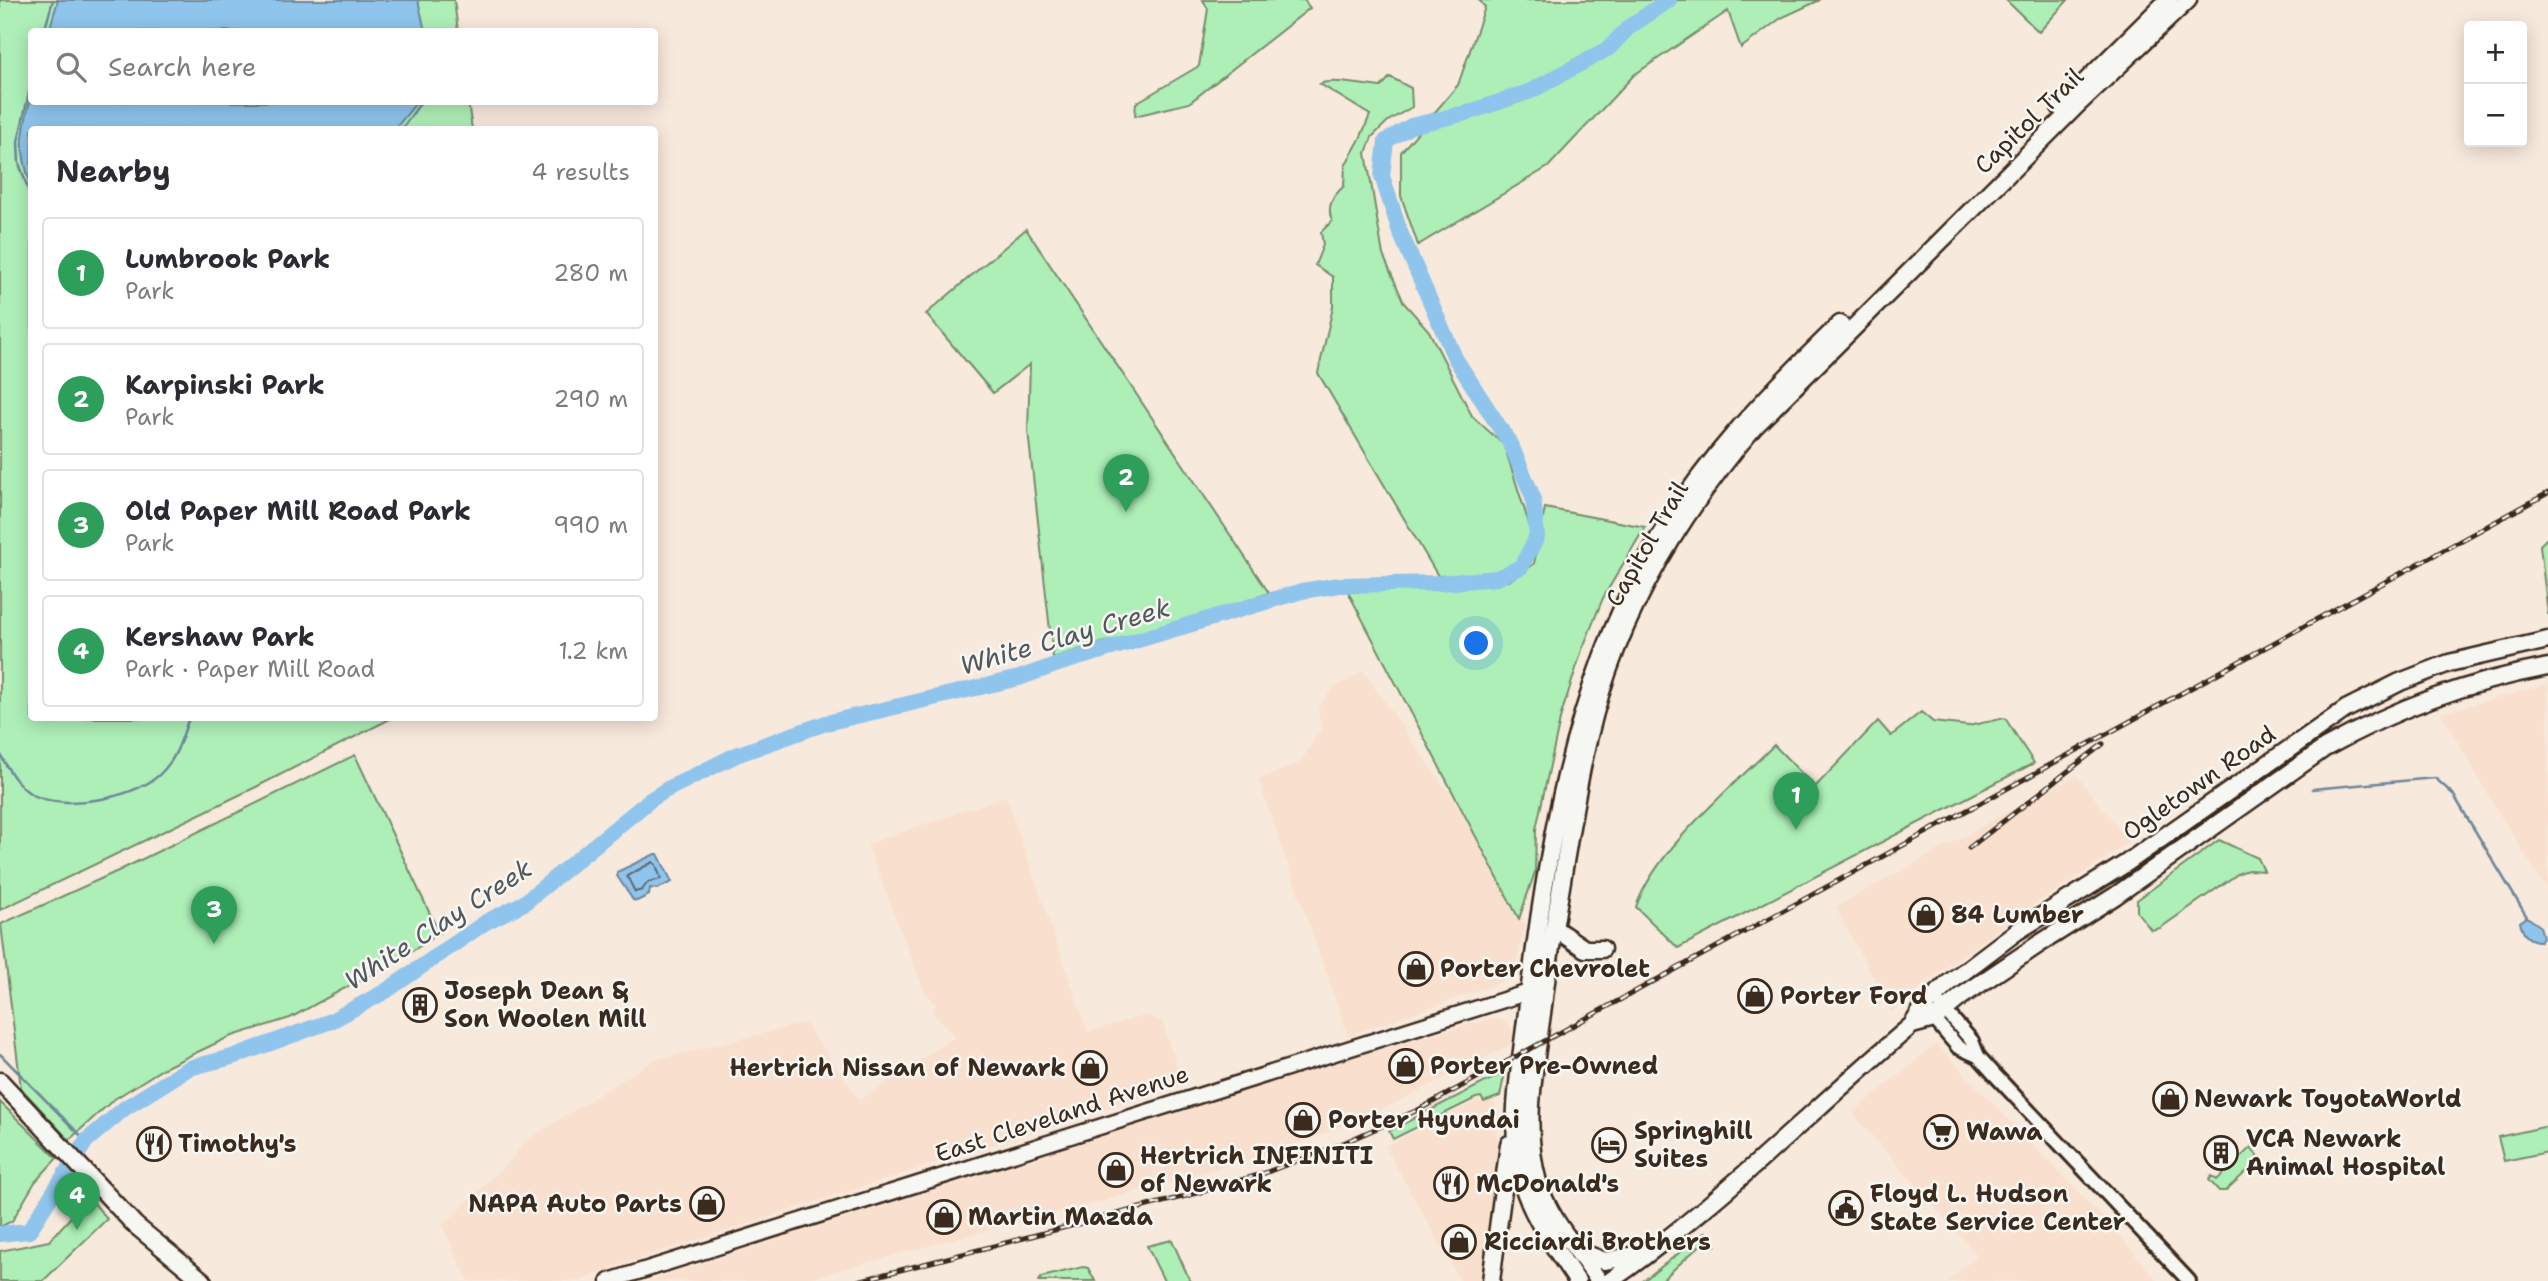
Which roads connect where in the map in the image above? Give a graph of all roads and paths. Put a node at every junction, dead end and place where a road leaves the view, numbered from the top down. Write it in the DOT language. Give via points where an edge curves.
graph roads {
  1 [pos="2168,0"];
  2 [pos="2188,0"];
  3 [pos="2548,634"];
  4 [pos="2548,640"];
  5 [pos="2548,667"];
  6 [pos="2400,682"];
  7 [pos="2242,781"];
  8 [pos="2190,818"];
  9 [pos="2178,851"];
  10 [pos="2115,896"];
  11 [pos="1554,929"];
  12 [pos="1602,949"];
  13 [pos="1545,985"];
  14 [pos="1529,992"];
  15 [pos="1934,1008"];
  16 [pos="0,1081"];
  17 [pos="1514,1121"];
  18 [pos="1577,1250"];
  19 [pos="1653,1251"];
  20 [pos="203,1281"];
  21 [pos="610,1281"];
  22 [pos="1491,1281"];
  23 [pos="1577,1281"];
  24 [pos="1599,1281"];
  25 [pos="1610,1281"];
  26 [pos="2189,1281"];
  1 -- 14 [label="main road, Capitol Trail" via="1776,387 1681,502 1624,603 1583,711 1558,815"];
  2 -- 11 [label="main road, Capitol Trail" via="1782,397 1699,496 1647,583 1601,692 1578,782"];
  3 -- 6 [label="main road" via="2449,656"];
  4 -- 6 [label="main road, Ogletown Road" via="2469,657"];
  5 -- 9 [label="main road, Ogletown Road" via="2435,695 2360,729 2325,748"];
  6 -- 7 [label="main road, Ogletown Road" via="2329,719"];
  7 -- 8 [label="main road, Ogletown Road"];
  7 -- 9 [label="main road" via="2246,790 2200,824"];
  8 -- 10 [label="main road" via="2158,852 2120,877 2113,887"];
  8 -- 15 [label="main road, Ogletown Road" via="2016,932 1950,982"];
  9 -- 10 [label="main road, Ogletown Road"];
  10 -- 15 [label="main road, Ogletown Road"];
  11 -- 12 [label="main road" via="1585,949"];
  11 -- 13 [label="main road, Capitol Trail"];
  13 -- 14 [label="main road"];
  13 -- 18 [label="main road, Capitol Trail" via="1531,1146 1545,1200"];
  14 -- 17 [label="main road, Capitol Trail"];
  14 -- 21 [label="main road, East Cleveland Avenue"];
  15 -- 19 [label="main road, Ogletown Road"];
  15 -- 26 [label="street" via="1958,1047 1978,1056"];
  16 -- 20 [label="main road" via="98,1187"];
  17 -- 22 [label="main road"];
  17 -- 23 [label="main road, Capitol Trail" via="1528,1202"];
  18 -- 19 [label="main road" via="1605,1261"];
  18 -- 24 [label="main road, Capitol Trail"];
  19 -- 25 [label="main road, Ogletown Road"];
}
